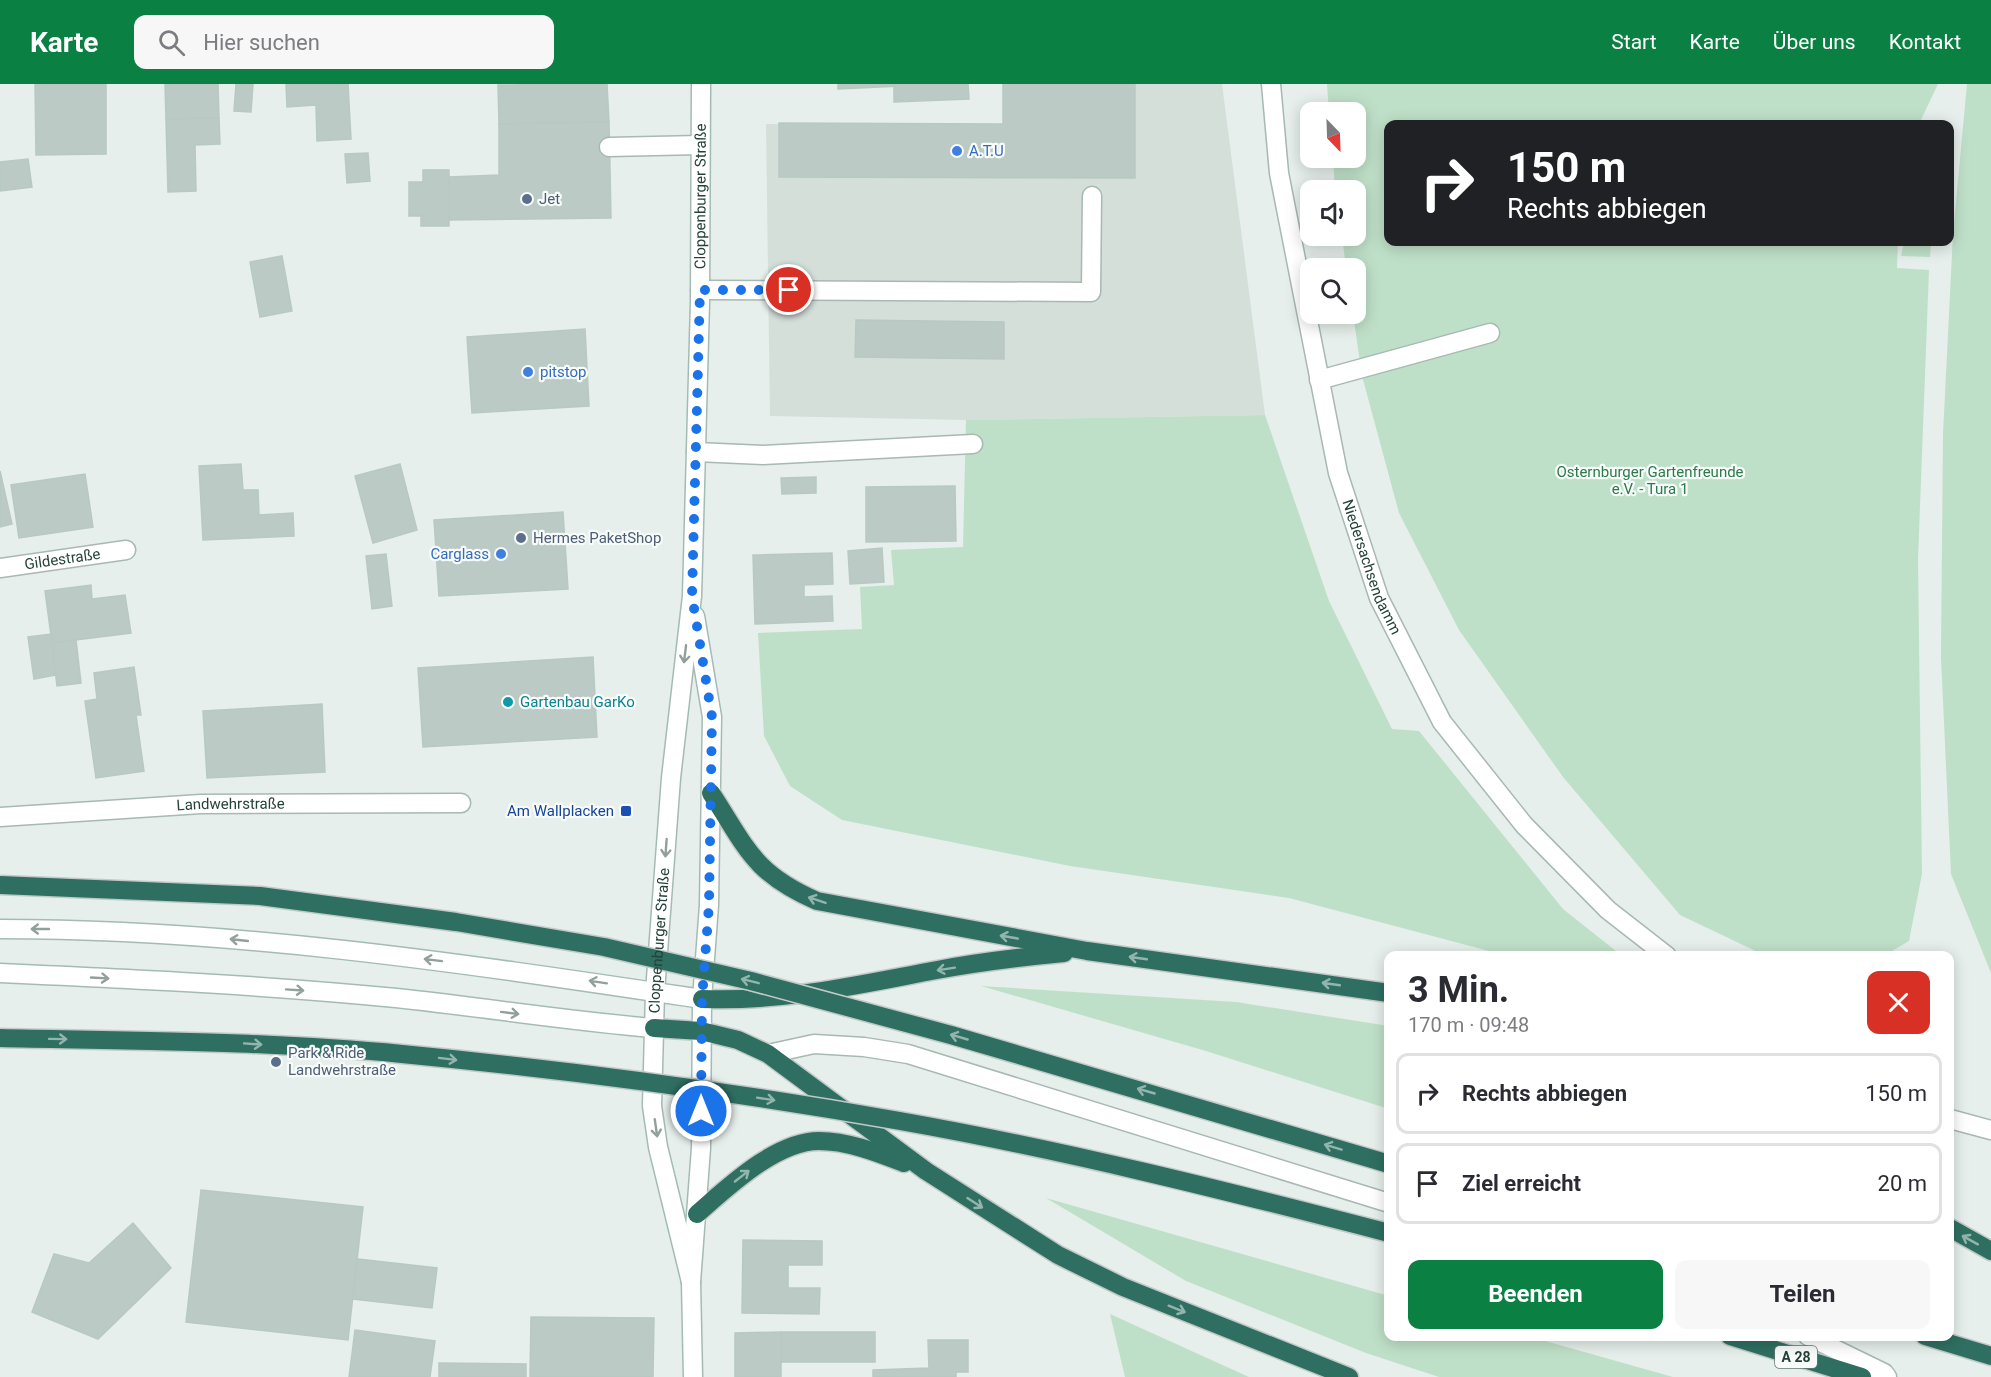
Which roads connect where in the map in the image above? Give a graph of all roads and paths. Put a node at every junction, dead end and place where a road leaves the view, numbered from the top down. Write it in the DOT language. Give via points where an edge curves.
graph roads {
  1 [pos="701,84"];
  2 [pos="1271,84"];
  3 [pos="700,145"];
  4 [pos="609,147"];
  5 [pos="1092,196"];
  6 [pos="700,290"];
  7 [pos="1490,333"];
  8 [pos="1319,380"];
  9 [pos="973,444"];
  10 [pos="696,452"];
  11 [pos="126,550"];
  12 [pos="0,568"];
  13 [pos="692,596"];
  14 [pos="711,793"];
  15 [pos="461,803"];
  16 [pos="0,817"];
  17 [pos="0,885"];
  18 [pos="0,929"];
  19 [pos="1087,951"];
  20 [pos="1661,951"];
  21 [pos="0,973"];
  22 [pos="655,992"];
  23 [pos="1384,992"];
  24 [pos="702,999"];
  25 [pos="654,1028"];
  26 [pos="701,1031"];
  27 [pos="0,1038"];
  28 [pos="768,1054"];
  29 [pos="1954,1120"];
  30 [pos="1991,1130"];
  31 [pos="1384,1163"];
  32 [pos="926,1171"];
  33 [pos="1384,1201"];
  34 [pos="697,1214"];
  35 [pos="1954,1230"];
  36 [pos="1384,1232"];
  37 [pos="1991,1251"];
  38 [pos="692,1282"];
  39 [pos="1746,1341"];
  40 [pos="1818,1341"];
  41 [pos="1942,1341"];
  42 [pos="1991,1356"];
  43 [pos="693,1377"];
  44 [pos="1349,1377"];
  45 [pos="1862,1377"];
  46 [pos="1887,1377"];
  1 -- 3 [label="main road, Cloppenburger Straße"];
  2 -- 8 [label="main road, Niedersachsendamm" via="1279,173"];
  3 -- 4 [label="main road"];
  3 -- 6 [label="main road, Cloppenburger Straße"];
  5 -- 6 [label="main road" via="1091,292"];
  6 -- 10 [label="main road, Cloppenburger Straße"];
  7 -- 8 [label="main road"];
  8 -- 20 [label="main road, Niedersachsendamm" via="1338,473 1379,598 1442,722 1524,825 1608,910"];
  9 -- 10 [label="main road" via="763,455"];
  10 -- 13 [label="main road, Cloppenburger Straße"];
  11 -- 12 [label="main road, Gildestraße"];
  13 -- 14 [label="main road, Cloppenburger Straße" via="712,717"];
  13 -- 22 [label="main road, Cloppenburger Straße, one-way" via="676,718"];
  19 -- 14 [label="highway, one-way" via="808,897 770,876 747,852"];
  14 -- 24 [label="main road, Cloppenburger Straße"];
  15 -- 16 [label="main road, Landwehrstraße" via="201,804"];
  31 -- 17 [label="highway, one-way, bridge" via="951,1035 604,946 260,896"];
  22 -- 18 [label="main road, one-way" via="491,966 215,937"];
  23 -- 19 [label="highway, one-way"];
  19 -- 24 [label="highway, one-way" via="1007,958 796,997"];
  21 -- 25 [label="main road, one-way" via="396,998"];
  22 -- 24 [label="main road"];
  22 -- 25 [label="main road, Cloppenburger Straße"];
  24 -- 26 [label="main road, Cloppenburger Straße"];
  25 -- 26 [label="highway"];
  25 -- 38 [label="main road, Cloppenburger Straße, one-way" via="652,1106 658,1147"];
  26 -- 28 [label="highway" via="738,1040"];
  26 -- 34 [label="main road, Cloppenburger Straße"];
  27 -- 36 [label="highway, one-way, bridge" via="216,1042 401,1054 705,1089 1003,1141 1239,1194"];
  28 -- 32 [label="highway"];
  28 -- 33 [label="main road" via="814,1044 908,1054"];
  29 -- 30 [label="main road"];
  34 -- 32 [label="highway, one-way" via="760,1162 777,1152 818,1141 870,1150"];
  32 -- 44 [label="highway, one-way" via="1058,1255 1123,1287"];
  34 -- 38 [label="main road, Cloppenburger Straße"];
  37 -- 35 [label="highway, one-way"];
  38 -- 43 [label="main road, Cloppenburger Straße"];
  39 -- 45 [label="highway, A 28"];
  40 -- 46 [label="main road"];
  41 -- 42 [label="highway"];
}
